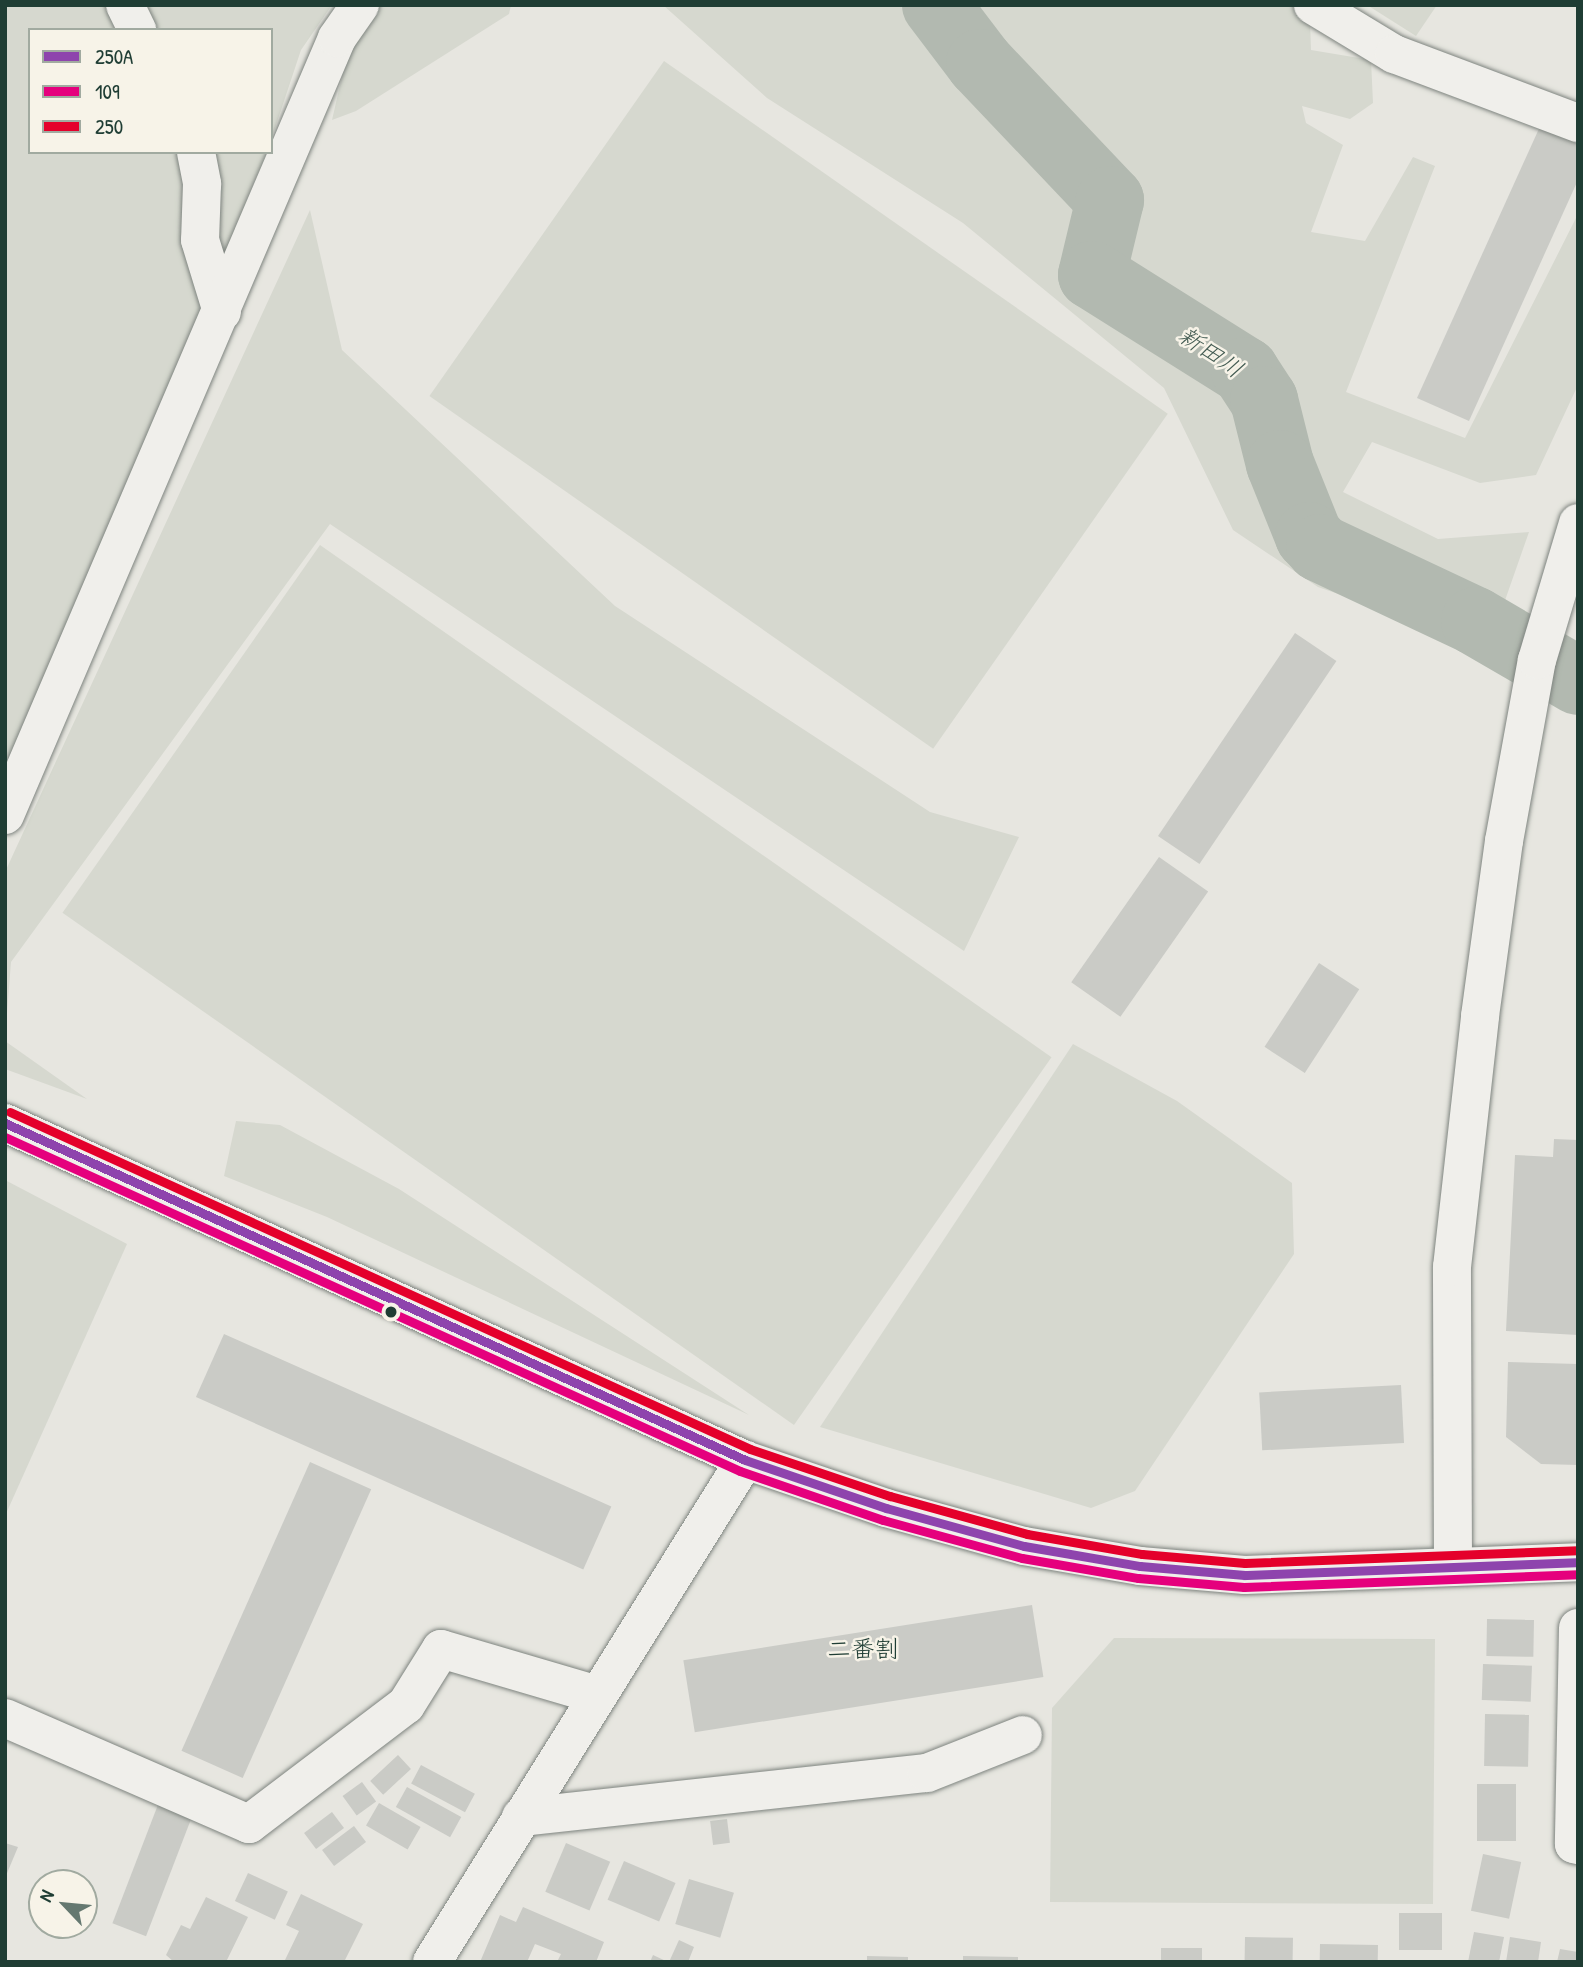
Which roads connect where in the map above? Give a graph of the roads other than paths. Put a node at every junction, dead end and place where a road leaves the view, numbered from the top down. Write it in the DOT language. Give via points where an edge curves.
graph roads {
  1 [pos="125,5"];
  2 [pos="360,5"];
  3 [pos="1313,5"];
  4 [pos="136,28"];
  5 [pos="1578,123"];
  6 [pos="196,154"];
  7 [pos="222,312"];
  8 [pos="1578,523"];
  9 [pos="5,815"];
  10 [pos="5,1124"];
  11 [pos="745,1460"];
  12 [pos="1578,1562"];
  13 [pos="1453,1567"];
  14 [pos="1578,1628"];
  15 [pos="597,1695"];
  16 [pos="5,1718"];
  17 [pos="1023,1735"];
  18 [pos="521,1817"];
  19 [pos="1578,1845"];
  20 [pos="432,1962"];
  1 -- 4 [label="street"];
  2 -- 7 [label="street" via="337,38"];
  3 -- 5 [label="street" via="1394,54"];
  6 -- 7 [label="street" via="202,184 200,240"];
  7 -- 9 [label="street"];
  8 -- 13 [label="street" via="1537,660 1504,841 1480,1016 1452,1267"];
  10 -- 11 [label="street"];
  11 -- 13 [label="street" via="886,1508 1024,1546 1140,1566 1245,1575"];
  11 -- 15 [label="street"];
  12 -- 13 [label="street"];
  14 -- 19 [label="street" via="1574,1844"];
  15 -- 16 [label="street" via="441,1649 406,1705 248,1824"];
  15 -- 18 [label="street"];
  17 -- 18 [label="street" via="927,1773"];
  18 -- 20 [label="street"];
}
